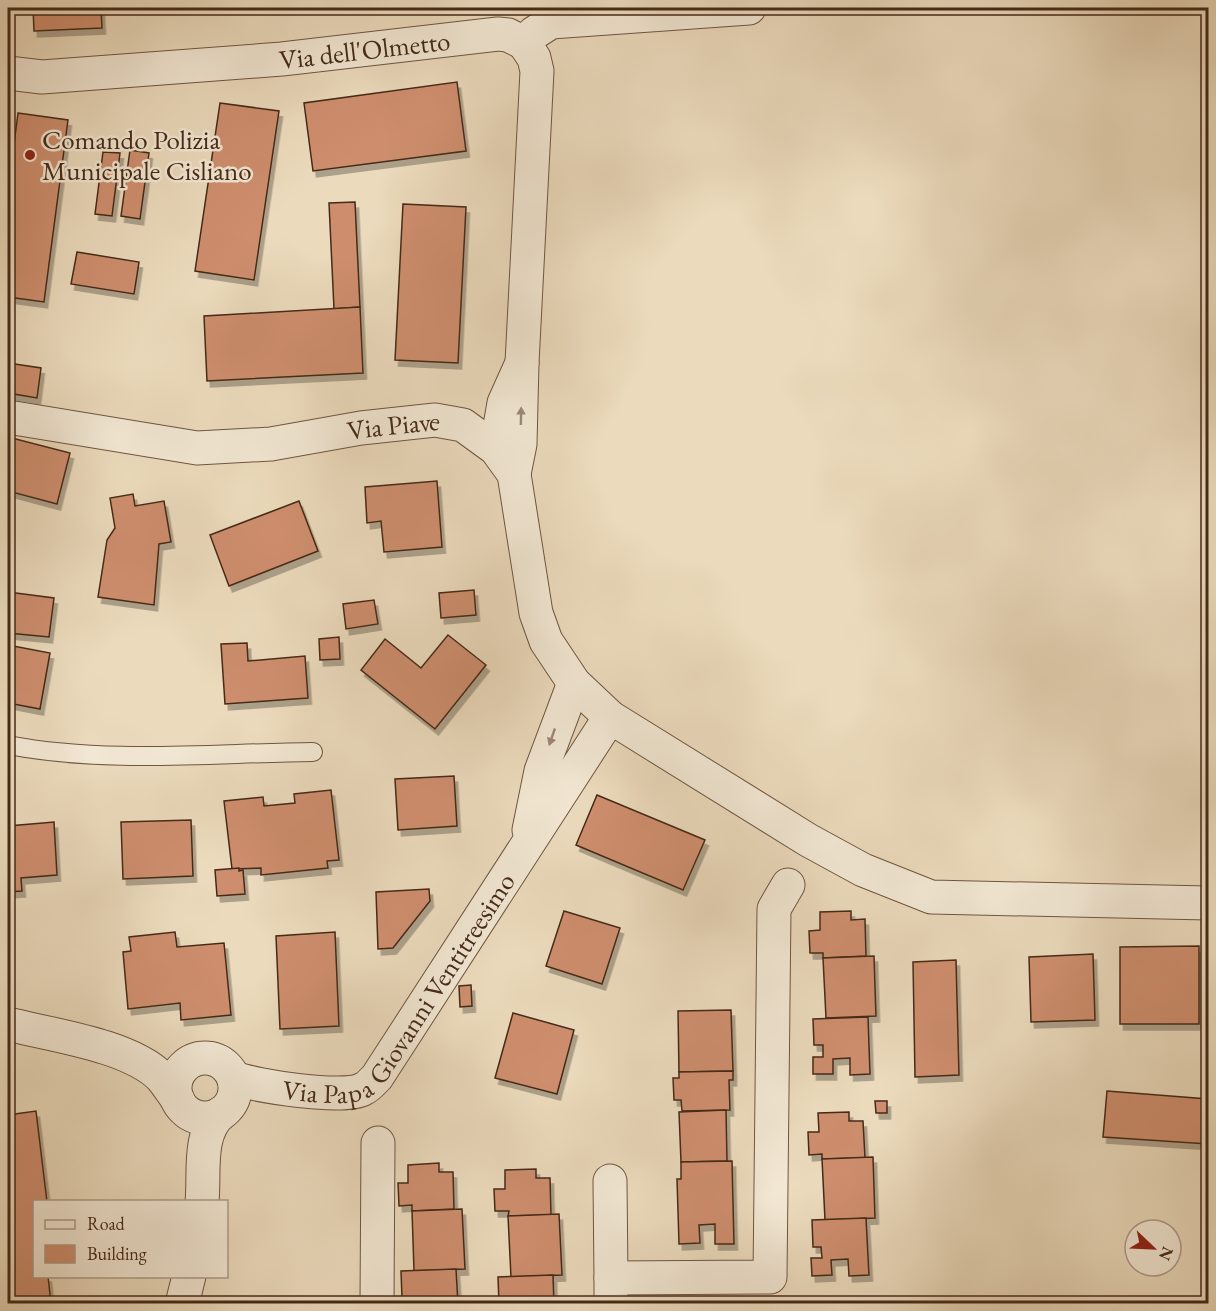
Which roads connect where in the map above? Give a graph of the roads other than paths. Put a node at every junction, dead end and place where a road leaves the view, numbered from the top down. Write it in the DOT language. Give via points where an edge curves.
graph roads {
  1 [pos="749,8"];
  2 [pos="524,43"];
  3 [pos="8,72"];
  4 [pos="516,374"];
  5 [pos="8,417"];
  6 [pos="463,426"];
  7 [pos="505,461"];
  8 [pos="592,701"];
  9 [pos="8,745"];
  10 [pos="313,752"];
  11 [pos="524,852"];
  12 [pos="788,885"];
  13 [pos="1209,903"];
  14 [pos="8,1024"];
  15 [pos="213,1094"];
  16 [pos="378,1143"];
  17 [pos="610,1181"];
  18 [pos="202,1200"];
  19 [pos="189,1278"];
  20 [pos="611,1291"];
  21 [pos="183,1304"];
  22 [pos="377,1304"];
  1 -- 2 [label="street" via="551,22"];
  2 -- 3 [label="street, Via dell'Olmetto" via="498,34 282,59 42,77"];
  2 -- 4 [label="street" via="537,71"];
  4 -- 6 [label="street" via="480,414"];
  4 -- 7 [label="street" via="520,444"];
  5 -- 6 [label="street, Via Piave" via="197,448 271,444 435,420"];
  6 -- 7 [label="street, Via Piave"];
  7 -- 8 [label="street" via="536,613 546,641"];
  8 -- 11 [label="street, Via Papa Giovanni Ventitreesimo"];
  8 -- 11 [label="street, Via Papa Giovanni Ventitreesimo, one-way" via="541,771"];
  8 -- 13 [label="street" via="808,840 863,870 931,897"];
  9 -- 10 [label="lane" via="51,753 103,756"];
  11 -- 15 [label="street, Via Papa Giovanni Ventitreesimo" via="387,1064 363,1089 345,1093"];
  12 -- 20 [label="street" via="774,909 770,1277"];
  14 -- 15 [label="street" via="108,1048 160,1076"];
  15 -- 18 [label="street" via="203,1159"];
  16 -- 22 [label="street"];
  17 -- 20 [label="street"];
  19 -- 21 [label="street"];
}
